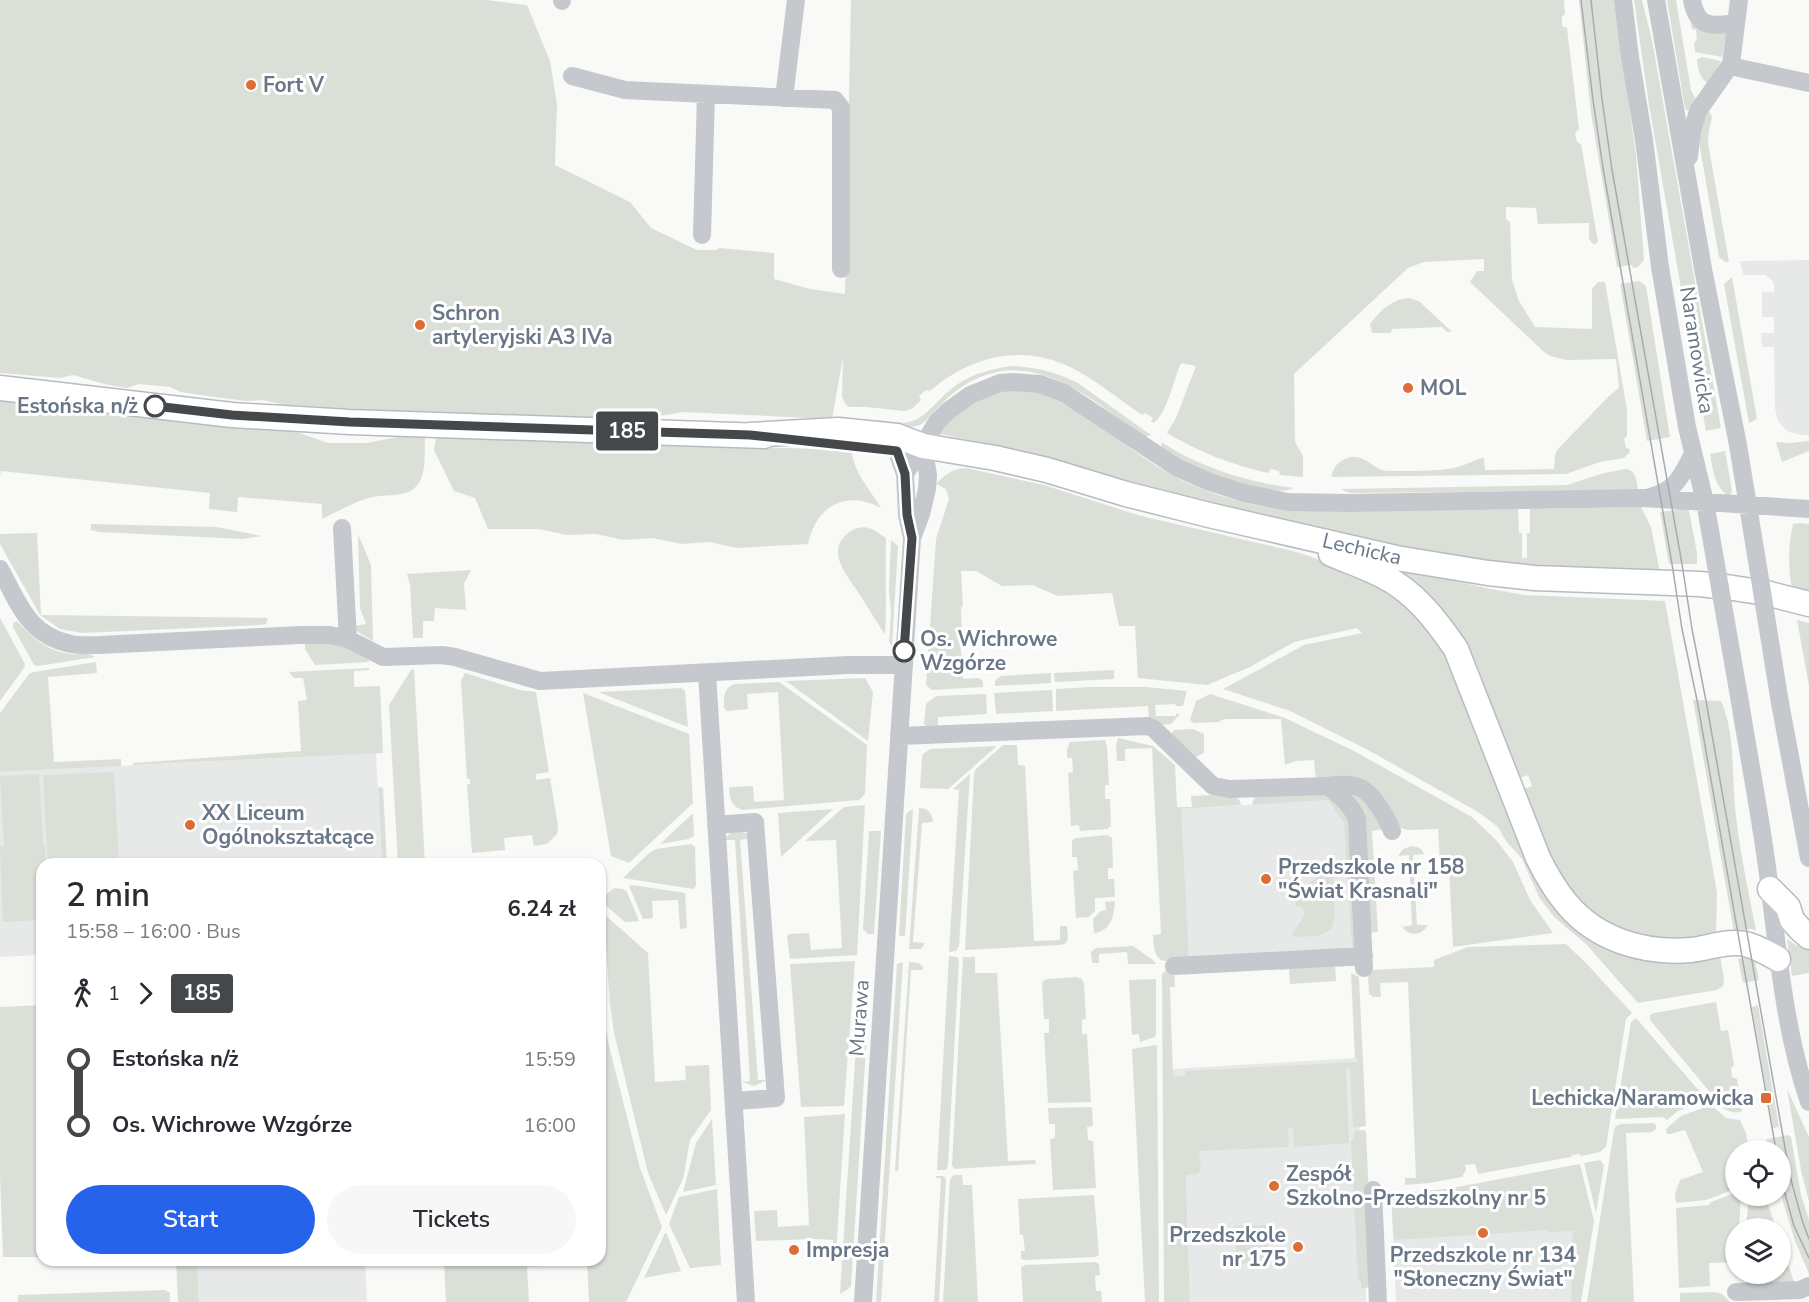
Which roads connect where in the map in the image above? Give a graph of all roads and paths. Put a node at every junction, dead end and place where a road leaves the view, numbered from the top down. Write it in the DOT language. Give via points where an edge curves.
graph roads {
  1 [pos="796,0"];
  2 [pos="1623,0"];
  3 [pos="1656,0"];
  4 [pos="1692,0"];
  5 [pos="1739,0"];
  6 [pos="1736,23"];
  7 [pos="1731,64"];
  8 [pos="572,76"];
  9 [pos="1809,83"];
  10 [pos="706,95"];
  11 [pos="784,98"];
  12 [pos="1687,177"];
  13 [pos="702,235"];
  14 [pos="841,269"];
  15 [pos="0,388"];
  16 [pos="750,435"];
  17 [pos="923,446"];
  18 [pos="897,451"];
  19 [pos="1693,454"];
  20 [pos="905,474"];
  21 [pos="1645,498"];
  22 [pos="1705,502"];
  23 [pos="1749,505"];
  24 [pos="1809,509"];
  25 [pos="342,528"];
  26 [pos="1270,528"];
  27 [pos="912,538"];
  28 [pos="0,569"];
  29 [pos="1809,604"];
  30 [pos="348,639"];
  31 [pos="904,665"];
  32 [pos="707,674"];
  33 [pos="899,736"];
  34 [pos="1327,786"];
  35 [pos="716,825"];
  36 [pos="1392,831"];
  37 [pos="1809,858"];
  38 [pos="1770,889"];
  39 [pos="1809,937"];
  40 [pos="1778,959"];
  41 [pos="1174,966"];
  42 [pos="734,1101"];
  43 [pos="1809,1102"];
  44 [pos="1373,1190"];
  45 [pos="1809,1287"];
  46 [pos="1736,1292"];
  47 [pos="746,1302"];
  48 [pos="863,1302"];
  49 [pos="1378,1302"];
  1 -- 11 [label="street"];
  2 -- 19 [label="street, Naramowicka" via="1660,267"];
  3 -- 12 [label="street, Naramowicka"];
  4 -- 6 [label="street" via="1696,15 1704,23"];
  5 -- 6 [label="street"];
  6 -- 7 [label="street"];
  7 -- 9 [label="street"];
  7 -- 12 [label="street" via="1698,111"];
  8 -- 10 [label="street" via="625,90"];
  10 -- 11 [label="street"];
  10 -- 13 [label="street"];
  11 -- 14 [label="street" via="835,100 841,108"];
  12 -- 23 [label="street, Naramowicka"];
  15 -- 16 [label="main road, Lechicka" via="248,416"];
  16 -- 17 [label="main road, Lechicka" via="858,431 897,436"];
  16 -- 18 [label="main road, Lechicka"];
  17 -- 18 [label="main road, Lechicka"];
  17 -- 20 [label="street"];
  17 -- 21 [label="street, Lechicka" via="937,422 970,395 1000,383 1028,382 1071,396 1176,467 1234,490 1282,500"];
  17 -- 26 [label="main road, Lechicka" via="1047,470 1126,494"];
  17 -- 27 [label="street, Murawa" via="928,475"];
  18 -- 20 [label="street, Murawa"];
  19 -- 21 [label="street" via="1676,483 1660,495"];
  19 -- 22 [label="street, Naramowicka"];
  20 -- 27 [label="street, Murawa"];
  21 -- 22 [label="street, Lechicka"];
  22 -- 23 [label="street, Lechicka"];
  22 -- 38 [label="street, Naramowicka, bridge"];
  23 -- 24 [label="street, Lechicka"];
  23 -- 37 [label="street, Naramowicka, bridge"];
  25 -- 30 [label="street"];
  26 -- 29 [label="main road, Lechicka" via="1396,558 1488,573 1700,584 1766,592"];
  26 -- 40 [label="main road" via="1384,576 1413,596 1435,619 1456,649 1538,858 1568,906 1584,920 1597,930 1642,948 1693,950 1739,943"];
  27 -- 31 [label="street, Murawa"];
  28 -- 30 [label="street" via="37,630 73,645 301,634"];
  30 -- 32 [label="street" via="383,657 442,655 540,681"];
  31 -- 32 [label="street"];
  31 -- 33 [label="street, Murawa"];
  32 -- 35 [label="street"];
  33 -- 34 [label="street" via="1148,726 1215,787"];
  33 -- 48 [label="street, Murawa"];
  34 -- 36 [label="street" via="1361,788 1388,820"];
  34 -- 41 [label="street" via="1352,809 1357,819 1364,962"];
  35 -- 42 [label="street"];
  35 -- 42 [label="street" via="755,822 776,1098"];
  38 -- 39 [label="main road"];
  38 -- 40 [label="street"];
  40 -- 43 [label="street" via="1800,1077"];
  42 -- 47 [label="street"];
  44 -- 49 [label="street"];
  45 -- 46 [label="street"];
}
